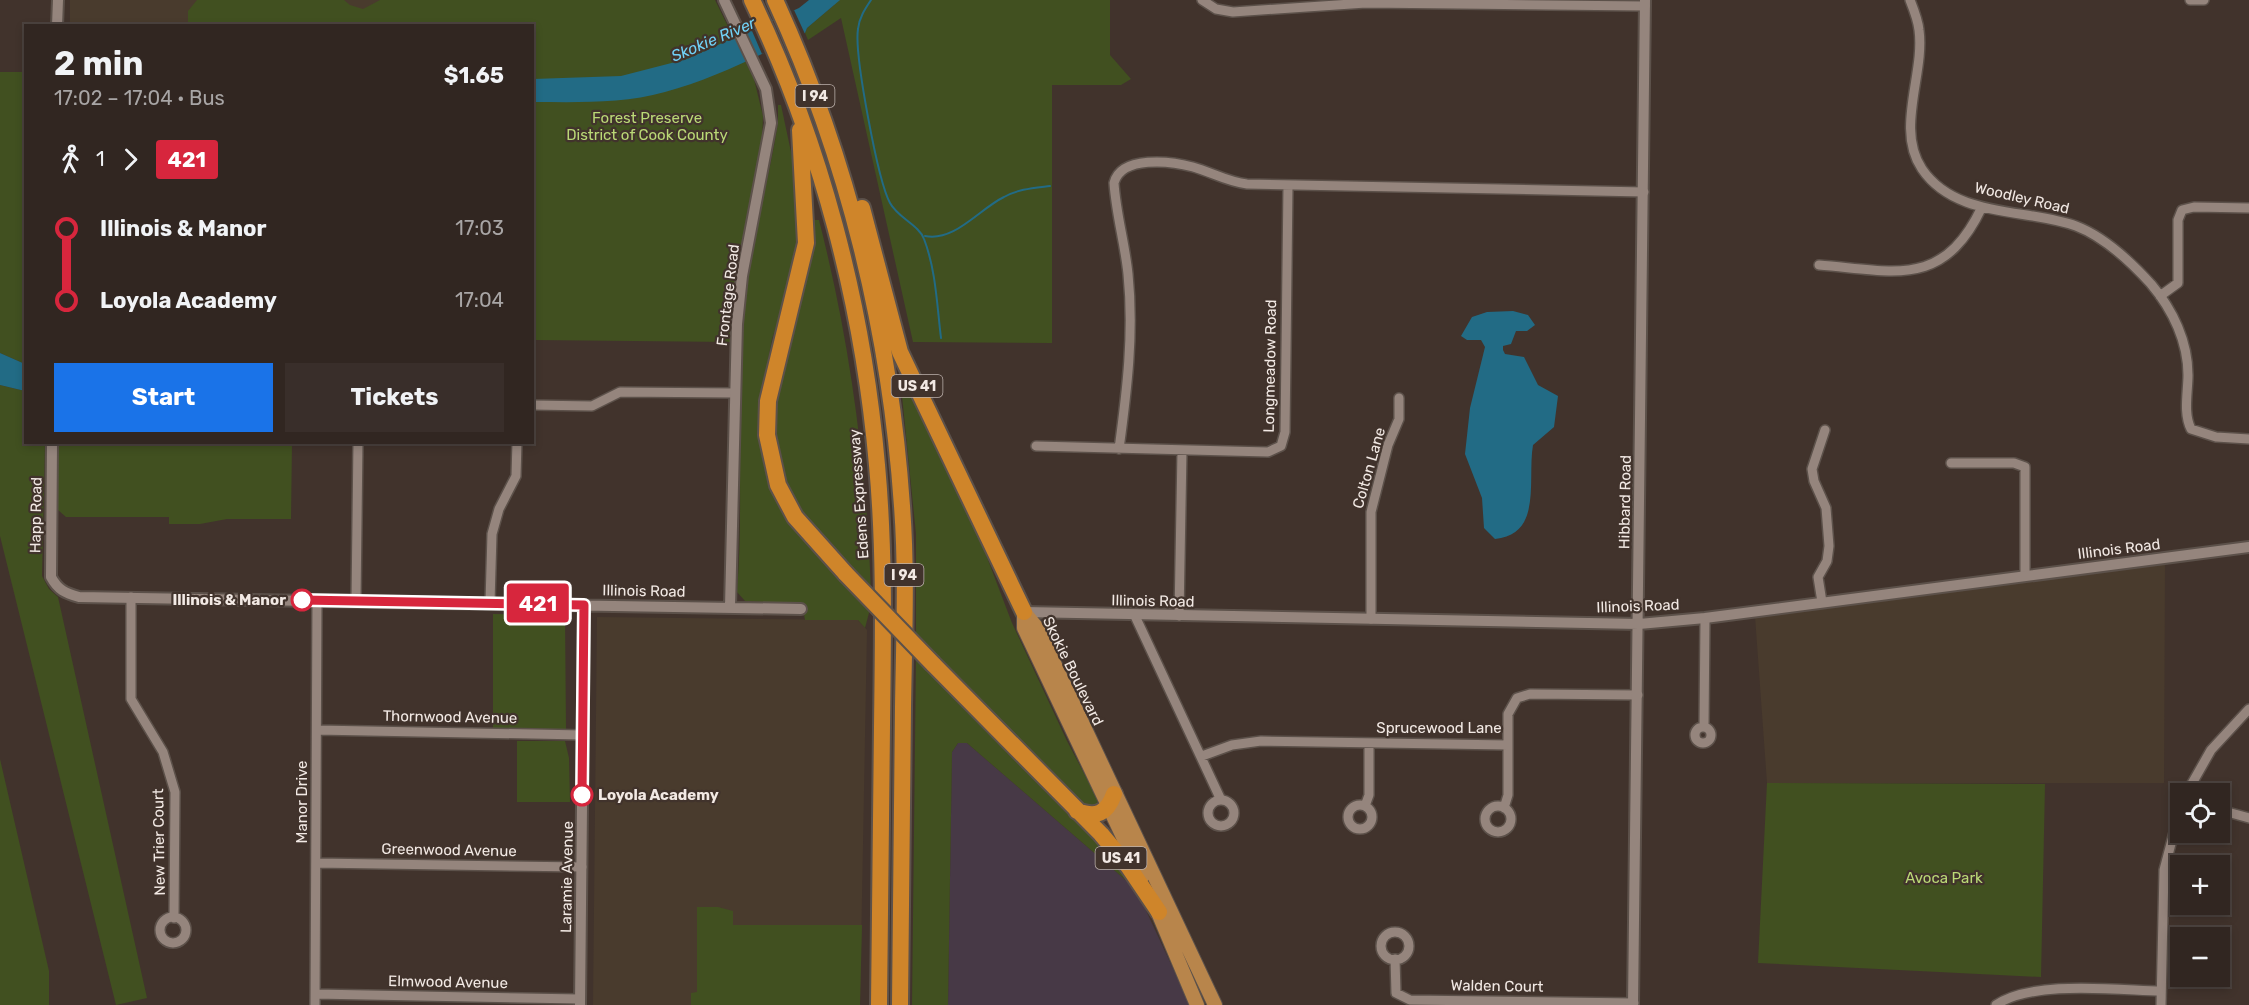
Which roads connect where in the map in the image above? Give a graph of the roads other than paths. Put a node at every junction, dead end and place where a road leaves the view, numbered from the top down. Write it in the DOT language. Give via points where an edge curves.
graph roads {
  1 [pos="58,0"];
  2 [pos="724,0"];
  3 [pos="752,0"];
  4 [pos="775,0"];
  5 [pos="1202,0"];
  6 [pos="1922,0"];
  7 [pos="2190,0"];
  8 [pos="2204,0"];
  9 [pos="1910,2"];
  10 [pos="1645,3"];
  11 [pos="57,24"];
  12 [pos="800,117"];
  13 [pos="836,153"];
  14 [pos="1288,186"];
  15 [pos="1644,192"];
  16 [pos="1982,207"];
  17 [pos="2249,208"];
  18 [pos="1819,265"];
  19 [pos="2160,296"];
  20 [pos="734,393"];
  21 [pos="1399,398"];
  22 [pos="534,405"];
  23 [pos="1825,430"];
  24 [pos="2249,438"];
  25 [pos="52,444"];
  26 [pos="357,444"];
  27 [pos="517,444"];
  28 [pos="1036,446"];
  29 [pos="1119,449"];
  30 [pos="1182,451"];
  31 [pos="1952,463"];
  32 [pos="2249,547"];
  33 [pos="2025,576"];
  34 [pos="57,587"];
  35 [pos="131,597"];
  36 [pos="317,600"];
  37 [pos="356,600"];
  38 [pos="490,602"];
  39 [pos="1822,602"];
  40 [pos="584,605"];
  41 [pos="730,607"];
  42 [pos="801,609"];
  43 [pos="1024,612"];
  44 [pos="1135,616"];
  45 [pos="1179,616"];
  46 [pos="1705,618"];
  47 [pos="1371,620"];
  48 [pos="1639,624"];
  49 [pos="1638,695"];
  50 [pos="2249,709"];
  51 [pos="1704,727"];
  52 [pos="317,730"];
  53 [pos="583,735"];
  54 [pos="1369,743"];
  55 [pos="1508,745"];
  56 [pos="1202,756"];
  57 [pos="2192,783"];
  58 [pos="1111,800"];
  59 [pos="1221,800"];
  60 [pos="1365,806"];
  61 [pos="1504,808"];
  62 [pos="1076,810"];
  63 [pos="2230,813"];
  64 [pos="2249,818"];
  65 [pos="2171,843"];
  66 [pos="316,863"];
  67 [pos="582,867"];
  68 [pos="1158,912"];
  69 [pos="174,918"];
  70 [pos="1395,959"];
  71 [pos="2161,991"];
  72 [pos="315,994"];
  73 [pos="580,1002"];
  74 [pos="1634,1004"];
  75 [pos="315,1005"];
  76 [pos="879,1005"];
  77 [pos="900,1005"];
  78 [pos="1197,1005"];
  79 [pos="1215,1005"];
  80 [pos="1996,1005"];
  81 [pos="2161,1005"];
  1 -- 11 [label="street"];
  2 -- 20 [label="street, Frontage Road" via="766,89 771,123 742,276"];
  3 -- 12 [label="highway, Edens Expressway / I 94"];
  4 -- 13 [label="highway, I 94"];
  5 -- 10 [label="street" via="1216,9 1233,12 1375,3"];
  6 -- 9 [label="street, Woodley Road"];
  7 -- 8 [label="street"];
  9 -- 16 [label="street, Woodley Road" via="1919,31 1912,127 1917,160 1939,186"];
  10 -- 15 [label="street, Hibbard Road"];
  12 -- 62 [label="highway, US 41, bridge" via="806,243 768,401 767,435 778,485 795,517 846,574"];
  12 -- 76 [label="highway, Edens Expressway / I 94" via="853,302 877,465 884,602"];
  13 -- 43 [label="highway, US 41" via="851,171 900,352"];
  13 -- 77 [label="highway, I 94" via="883,345 902,508"];
  14 -- 15 [label="street"];
  14 -- 29 [label="street" via="1237,183 1178,164 1135,164 1118,172 1114,190 1128,273 1130,328 1130,366"];
  14 -- 30 [label="street, Longmeadow Road" via="1283,442 1278,449 1268,452"];
  15 -- 48 [label="street, Hibbard Road"];
  16 -- 18 [label="street" via="1959,245 1934,264 1894,272"];
  16 -- 19 [label="street, Woodley Road" via="2089,232 2122,256"];
  17 -- 19 [label="street" via="2182,210 2178,220 2178,283"];
  19 -- 24 [label="street, Woodley Road" via="2174,318 2185,352 2187,417 2191,429 2216,437"];
  20 -- 22 [label="street" via="620,392 592,406"];
  20 -- 41 [label="street, Frontage Road"];
  21 -- 47 [label="street, Colton Lane" via="1399,419 1371,512"];
  23 -- 39 [label="street" via="1812,469 1827,518 1829,553 1818,577"];
  25 -- 34 [label="street, Happ Road" via="51,577"];
  26 -- 37 [label="street"];
  27 -- 38 [label="street" via="516,476 499,509 492,534"];
  28 -- 29 [label="street, Longmeadow Road"];
  29 -- 30 [label="street, Longmeadow Road"];
  30 -- 45 [label="street"];
  31 -- 33 [label="street" via="2025,467"];
  32 -- 33 [label="street, Illinois Road"];
  33 -- 39 [label="street, Illinois Road"];
  34 -- 35 [label="street, Illinois Road" via="79,597"];
  35 -- 36 [label="street, Illinois Road"];
  35 -- 69 [label="street, New Trier Court" via="131,699 163,752 175,792"];
  36 -- 37 [label="street, Illinois Road"];
  36 -- 52 [label="street, Manor Drive"];
  37 -- 38 [label="street, Illinois Road"];
  38 -- 40 [label="street, Illinois Road"];
  39 -- 46 [label="street, Illinois Road"];
  40 -- 41 [label="street, Illinois Road"];
  40 -- 53 [label="street, Laramie Avenue"];
  41 -- 42 [label="street, Illinois Road"];
  43 -- 44 [label="street, Illinois Road"];
  43 -- 58 [label="main road, Skokie Boulevard / US 41" via="1024,628"];
  44 -- 45 [label="street, Illinois Road"];
  44 -- 56 [label="street"];
  45 -- 47 [label="street, Illinois Road"];
  46 -- 48 [label="street, Illinois Road"];
  46 -- 51 [label="street"];
  47 -- 48 [label="street, Illinois Road"];
  48 -- 49 [label="street, Hibbard Road"];
  49 -- 55 [label="street, Sprucewood Lane" via="1523,695 1510,708"];
  49 -- 74 [label="street, Hibbard Road"];
  50 -- 57 [label="street" via="2211,750"];
  52 -- 53 [label="street, Thornwood Avenue"];
  52 -- 66 [label="street, Manor Drive"];
  53 -- 67 [label="street, Laramie Avenue"];
  54 -- 55 [label="street, Sprucewood Lane"];
  54 -- 56 [label="street, Sprucewood Lane" via="1261,741 1232,745"];
  54 -- 60 [label="street" via="1369,795"];
  55 -- 61 [label="street" via="1508,795"];
  56 -- 59 [label="street"];
  58 -- 62 [label="highway" via="1096,815"];
  58 -- 68 [label="main road, Skokie Boulevard / US 41"];
  58 -- 79 [label="main road, Skokie Boulevard / US 41"];
  62 -- 68 [label="highway, US 41" via="1128,866"];
  63 -- 64 [label="street"];
  65 -- 71 [label="street" via="2164,870"];
  66 -- 67 [label="street, Greenwood Avenue"];
  66 -- 72 [label="street, Manor Drive"];
  67 -- 73 [label="street, Laramie Avenue"];
  68 -- 78 [label="main road, Skokie Boulevard / US 41"];
  70 -- 74 [label="street, Walden Court" via="1396,993 1410,1000"];
  71 -- 80 [label="street" via="2028,991"];
  71 -- 81 [label="street"];
  72 -- 73 [label="street, Elmwood Avenue"];
  72 -- 75 [label="street, Manor Drive"];
}
